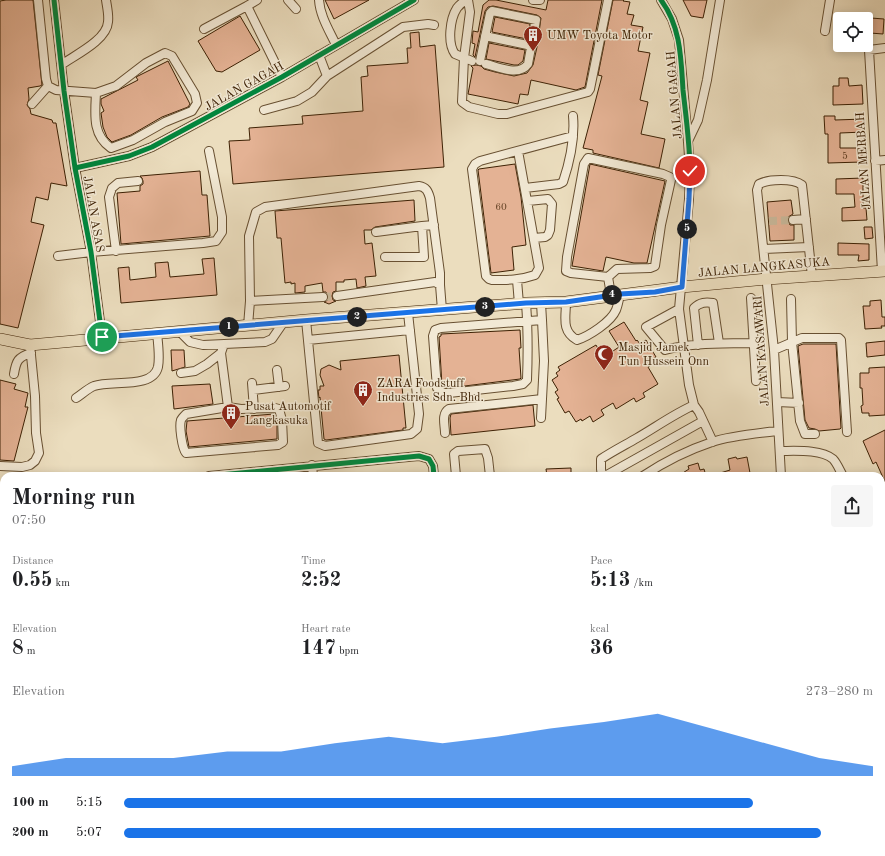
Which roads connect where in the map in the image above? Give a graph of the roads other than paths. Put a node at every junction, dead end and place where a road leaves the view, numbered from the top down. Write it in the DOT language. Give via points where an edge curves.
graph roads {
  1 [pos="38,0"];
  2 [pos="54,0"];
  3 [pos="106,0"];
  4 [pos="257,0"];
  5 [pos="288,0"];
  6 [pos="319,0"];
  7 [pos="414,0"];
  8 [pos="468,0"];
  9 [pos="533,0"];
  10 [pos="540,0"];
  11 [pos="608,0"];
  12 [pos="661,0"];
  13 [pos="720,0"];
  14 [pos="830,0"];
  15 [pos="247,6"];
  16 [pos="296,9"];
  17 [pos="434,25"];
  18 [pos="204,29"];
  19 [pos="825,31"];
  20 [pos="485,36"];
  21 [pos="336,44"];
  22 [pos="532,46"];
  23 [pos="885,48"];
  24 [pos="319,55"];
  25 [pos="475,61"];
  26 [pos="61,65"];
  27 [pos="327,76"];
  28 [pos="282,77"];
  29 [pos="48,86"];
  30 [pos="64,91"];
  31 [pos="96,94"];
  32 [pos="32,104"];
  33 [pos="264,110"];
  34 [pos="572,116"];
  35 [pos="573,136"];
  36 [pos="688,142"];
  37 [pos="209,151"];
  38 [pos="518,151"];
  39 [pos="885,160"];
  40 [pos="875,161"];
  41 [pos="75,168"];
  42 [pos="138,181"];
  43 [pos="525,188"];
  44 [pos="528,201"];
  45 [pos="806,219"];
  46 [pos="793,220"];
  47 [pos="434,225"];
  48 [pos="422,226"];
  49 [pos="376,232"];
  50 [pos="534,238"];
  51 [pos="810,248"];
  52 [pos="764,250"];
  53 [pos="116,251"];
  54 [pos="91,252"];
  55 [pos="58,256"];
  56 [pos="385,257"];
  57 [pos="883,271"];
  58 [pos="812,276"];
  59 [pos="608,277"];
  60 [pos="767,279"];
  61 [pos="517,280"];
  62 [pos="440,285"];
  63 [pos="682,287"];
  64 [pos="615,295"];
  65 [pos="337,296"];
  66 [pos="323,297"];
  67 [pos="751,298"];
  68 [pos="791,299"];
  69 [pos="250,301"];
  70 [pos="566,302"];
  71 [pos="541,303"];
  72 [pos="522,304"];
  73 [pos="679,309"];
  74 [pos="442,310"];
  75 [pos="408,313"];
  76 [pos="306,320"];
  77 [pos="542,320"];
  78 [pos="527,321"];
  79 [pos="283,323"];
  80 [pos="248,326"];
  81 [pos="410,330"];
  82 [pos="178,331"];
  83 [pos="157,333"];
  84 [pos="102,337"];
  85 [pos="0,339"];
  86 [pos="308,340"];
  87 [pos="792,342"];
  88 [pos="754,343"];
  89 [pos="224,344"];
  90 [pos="718,344"];
  91 [pos="698,345"];
  92 [pos="683,346"];
  93 [pos="31,349"];
  94 [pos="774,350"];
  95 [pos="221,353"];
  96 [pos="277,370"];
  97 [pos="181,373"];
  98 [pos="14,374"];
  99 [pos="756,381"];
  100 [pos="76,398"];
  101 [pos="542,399"];
  102 [pos="777,402"];
  103 [pos="799,403"];
  104 [pos="694,405"];
  105 [pos="228,407"];
  106 [pos="254,408"];
  107 [pos="541,418"];
  108 [pos="703,421"];
  109 [pos="778,431"];
  110 [pos="445,432"];
  111 [pos="847,432"];
  112 [pos="815,434"];
  113 [pos="712,442"];
  114 [pos="780,451"];
  115 [pos="312,465"];
  116 [pos="0,466"];
  117 [pos="246,472"];
  118 [pos="313,472"];
  119 [pos="434,472"];
  120 [pos="456,472"];
  121 [pos="490,472"];
  122 [pos="601,472"];
  123 [pos="612,472"];
  124 [pos="649,472"];
  125 [pos="781,472"];
  126 [pos="841,472"];
  1 -- 29 [label="street"];
  2 -- 26 [label="street, JALAN ASAS"];
  3 -- 26 [label="street" via="106,32 100,39"];
  4 -- 15 [label="street"];
  5 -- 16 [label="street"];
  6 -- 21 [label="street" via="323,18"];
  7 -- 21 [label="street, JALAN GAGAH"];
  8 -- 25 [label="street"];
  8 -- 25 [label="street" via="456,9 450,33 453,51 457,56"];
  9 -- 10 [label="street"];
  11 -- 25 [label="street" via="588,92 507,114 469,107 462,99"];
  12 -- 36 [label="street, JALAN GAGAH" via="672,19 679,40"];
  13 -- 36 [label="street" via="698,120"];
  14 -- 19 [label="street"];
  15 -- 18 [label="street"];
  15 -- 28 [label="street"];
  17 -- 27 [label="street" via="403,26"];
  20 -- 22 [label="street"];
  20 -- 22 [label="street" via="490,13 493,11 536,20"];
  20 -- 25 [label="street"];
  21 -- 24 [label="street, JALAN GAGAH"];
  22 -- 25 [label="street" via="528,64 521,70"];
  23 -- 40 [label="street, JALAN MERBAH" via="869,50"];
  24 -- 27 [label="street"];
  24 -- 28 [label="street, JALAN GAGAH"];
  26 -- 30 [label="street, JALAN ASAS"];
  27 -- 33 [label="street" via="312,92 296,101"];
  28 -- 41 [label="street, JALAN GAGAH" via="152,147 129,156"];
  29 -- 30 [label="street"];
  29 -- 32 [label="street"];
  30 -- 31 [label="street"];
  30 -- 41 [label="street, JALAN ASAS"];
  31 -- 31 [label="street" via="116,86 146,63 165,53 172,56 195,94 197,103 192,111 111,148 104,143 95,123"];
  34 -- 35 [label="street"];
  35 -- 38 [label="street"];
  35 -- 43 [label="street" via="569,164 563,182"];
  36 -- 63 [label="street, JALAN GAGAH" via="689,199"];
  37 -- 53 [label="street" via="222,217 222,232 216,241"];
  38 -- 43 [label="street"];
  38 -- 61 [label="street" via="480,161 472,169 486,276 492,280"];
  39 -- 40 [label="street"];
  40 -- 57 [label="street, JALAN MERBAH"];
  41 -- 54 [label="street, JALAN ASAS"];
  42 -- 53 [label="street" via="118,183 112,188 109,197"];
  43 -- 44 [label="street"];
  44 -- 50 [label="street"];
  44 -- 50 [label="street" via="548,199 552,204 548,234 545,237"];
  45 -- 46 [label="street"];
  45 -- 51 [label="street"];
  45 -- 52 [label="street, JALAN KASAWARI" via="802,184 797,181 766,180 759,184 757,190 765,221"];
  47 -- 48 [label="street"];
  47 -- 62 [label="street"];
  47 -- 69 [label="street" via="429,194 419,186 265,207 256,212 248,236"];
  48 -- 49 [label="street"];
  48 -- 56 [label="street" via="424,257"];
  50 -- 61 [label="street" via="538,272"];
  51 -- 52 [label="street"];
  51 -- 58 [label="street"];
  52 -- 60 [label="street, JALAN KASAWARI"];
  53 -- 54 [label="street"];
  54 -- 55 [label="street"];
  54 -- 84 [label="street, JALAN ASAS"];
  57 -- 58 [label="main road, JALAN LANGKASUKA"];
  58 -- 60 [label="main road, JALAN LANGKASUKA"];
  59 -- 59 [label="street" via="617,269 655,266 671,180 663,174 588,158 584,164 566,271"];
  59 -- 64 [label="street"];
  60 -- 63 [label="main road, JALAN LANGKASUKA"];
  60 -- 94 [label="street, JALAN KASAWARI"];
  61 -- 72 [label="street"];
  62 -- 65 [label="street" via="429,282"];
  62 -- 74 [label="street"];
  63 -- 64 [label="main road, JALAN LANGKASUKA"];
  63 -- 73 [label="street, JALAN GAGAH"];
  64 -- 70 [label="main road, JALAN LANGKASUKA"];
  64 -- 70 [label="street" via="616,311 606,322 577,340 570,336 565,327"];
  66 -- 69 [label="street"];
  67 -- 88 [label="street"];
  68 -- 87 [label="street"];
  69 -- 80 [label="street"];
  70 -- 71 [label="main road, JALAN LANGKASUKA"];
  71 -- 72 [label="main road, JALAN LANGKASUKA"];
  71 -- 77 [label="street"];
  72 -- 74 [label="main road, JALAN LANGKASUKA"];
  72 -- 78 [label="street"];
  73 -- 92 [label="street, JALAN GAGAH"];
  73 -- 92 [label="street" via="646,327 665,350"];
  74 -- 75 [label="main road, JALAN LANGKASUKA"];
  75 -- 76 [label="main road, JALAN LANGKASUKA"];
  75 -- 81 [label="street"];
  76 -- 79 [label="main road, JALAN LANGKASUKA"];
  76 -- 86 [label="street"];
  77 -- 78 [label="street"];
  77 -- 101 [label="street"];
  78 -- 78 [label="street" via="435,330 433,336 437,388 443,393 449,393 523,384 527,380"];
  79 -- 80 [label="main road, JALAN LANGKASUKA"];
  79 -- 89 [label="street" via="272,339 265,342"];
  80 -- 82 [label="main road, JALAN LANGKASUKA"];
  81 -- 86 [label="street"];
  81 -- 86 [label="street" via="419,414 416,429 411,434 325,446 318,443"];
  82 -- 83 [label="main road, JALAN LANGKASUKA"];
  82 -- 89 [label="street" via="194,344"];
  83 -- 84 [label="main road, JALAN LANGKASUKA"];
  83 -- 100 [label="street" via="158,366 151,378 93,387"];
  84 -- 93 [label="main road, JALAN LANGKASUKA"];
  85 -- 93 [label="main road, JALAN LANGKASUKA"];
  87 -- 94 [label="street"];
  87 -- 103 [label="street"];
  87 -- 111 [label="street" via="802,338 841,340"];
  88 -- 90 [label="street"];
  88 -- 99 [label="street"];
  89 -- 95 [label="street"];
  90 -- 91 [label="street"];
  90 -- 91 [label="street" via="713,303 704,302 694,308"];
  91 -- 92 [label="street"];
  92 -- 104 [label="street, JALAN GAGAH"];
  93 -- 98 [label="street" via="18,359"];
  93 -- 116 [label="street" via="39,453 30,465"];
  94 -- 102 [label="street, JALAN KASAWARI"];
  95 -- 97 [label="street" via="195,370"];
  95 -- 105 [label="street"];
  96 -- 106 [label="street" via="282,387 252,387"];
  101 -- 107 [label="street"];
  101 -- 110 [label="street" via="449,409 444,415"];
  102 -- 103 [label="street"];
  102 -- 109 [label="street, JALAN KASAWARI"];
  103 -- 112 [label="street" via="803,432"];
  104 -- 108 [label="street, JALAN GAGAH"];
  104 -- 122 [label="street" via="601,459"];
  105 -- 106 [label="street"];
  105 -- 106 [label="street" via="186,414 182,418 182,442 186,453 281,444 282,420 279,409"];
  108 -- 113 [label="street, JALAN GAGAH"];
  108 -- 123 [label="street"];
  109 -- 113 [label="street"];
  109 -- 114 [label="street, JALAN KASAWARI"];
  113 -- 124 [label="street"];
  114 -- 125 [label="street, JALAN KASAWARI"];
  114 -- 126 [label="street" via="812,452 830,457"];
  115 -- 117 [label="street"];
  115 -- 118 [label="street"];
  115 -- 119 [label="street" via="419,456 429,459"];
  120 -- 121 [label="street" via="454,454 458,451 485,449"];
}
